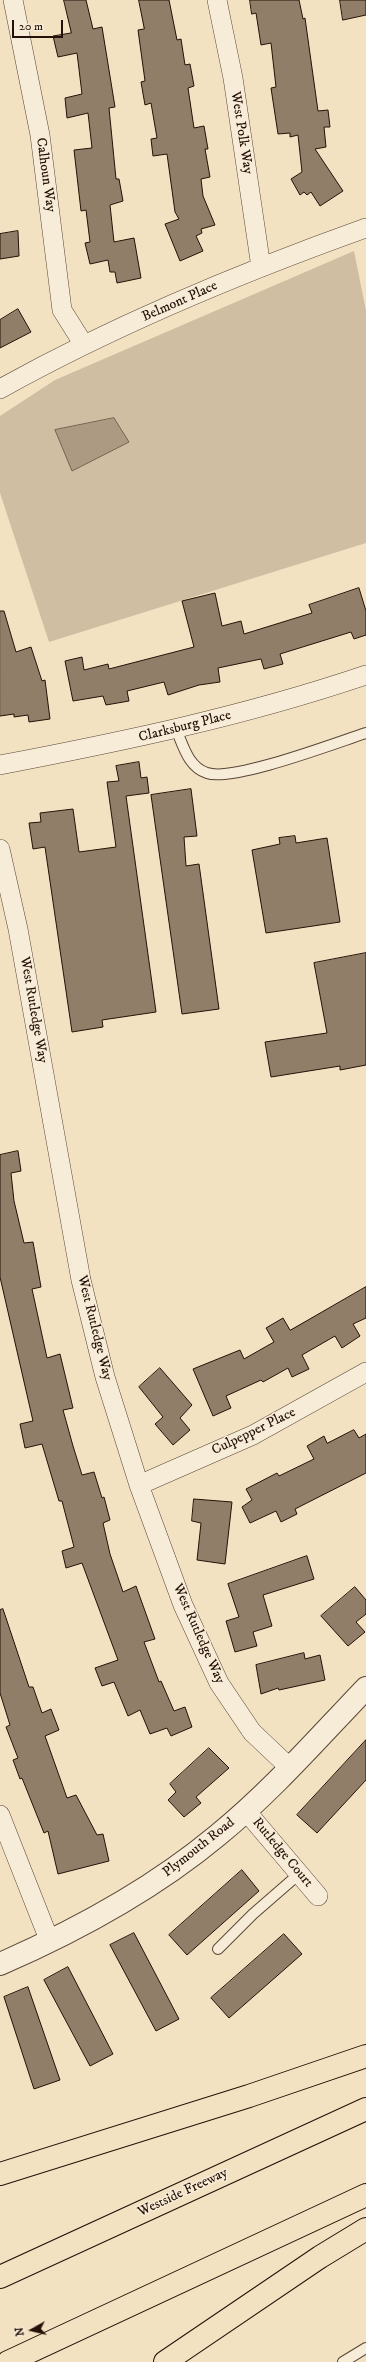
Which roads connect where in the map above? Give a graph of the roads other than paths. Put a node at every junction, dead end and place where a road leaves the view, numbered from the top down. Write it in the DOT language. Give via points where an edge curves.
graph roads {
  1 [pos="13,0"];
  2 [pos="217,0"];
  3 [pos="366,228"];
  4 [pos="261,267"];
  5 [pos="84,345"];
  6 [pos="0,389"];
  7 [pos="366,675"];
  8 [pos="176,729"];
  9 [pos="366,733"];
  10 [pos="0,765"];
  11 [pos="0,849"];
  12 [pos="366,1372"];
  13 [pos="139,1485"];
  14 [pos="366,1688"];
  15 [pos="290,1768"];
  16 [pos="246,1811"];
  17 [pos="0,1816"];
  18 [pos="299,1874"];
  19 [pos="318,1896"];
  20 [pos="50,1942"];
  21 [pos="218,1949"];
  22 [pos="0,1964"];
  23 [pos="366,2056"];
  24 [pos="366,2109"];
  25 [pos="0,2174"];
  26 [pos="366,2195"];
  27 [pos="366,2229"];
  28 [pos="0,2277"];
  29 [pos="366,2348"];
  30 [pos="8,2362"];
  31 [pos="165,2362"];
  32 [pos="343,2362"];
  1 -- 5 [label="street, Calhoun Way" via="40,136 62,310"];
  2 -- 4 [label="street, West Polk Way" via="233,78"];
  3 -- 4 [label="street, Belmont Place"];
  4 -- 5 [label="street, Belmont Place" via="184,298"];
  5 -- 6 [label="street, Belmont Place"];
  7 -- 8 [label="street, Clarksburg Place"];
  8 -- 9 [label="lane" via="192,764 206,773 218,775 242,772"];
  8 -- 10 [label="street, Clarksburg Place" via="133,740"];
  11 -- 13 [label="street, West Rutledge Way" via="19,936 81,1280 106,1377"];
  12 -- 13 [label="street, Culpepper Place" via="253,1435"];
  13 -- 15 [label="street, West Rutledge Way" via="183,1605 219,1683 252,1732"];
  14 -- 15 [label="street, Plymouth Road"];
  15 -- 16 [label="street, Plymouth Road"];
  16 -- 18 [label="street, Rutledge Court"];
  16 -- 20 [label="street, Plymouth Road" via="177,1867 105,1914"];
  17 -- 20 [label="street"];
  18 -- 19 [label="street, Rutledge Court"];
  18 -- 21 [label="lane"];
  20 -- 22 [label="street, Plymouth Road"];
  23 -- 25 [label="highway"];
  24 -- 28 [label="highway, Westside Freeway"];
  26 -- 30 [label="highway"];
  27 -- 31 [label="highway" via="320,2257"];
  29 -- 32 [label="lane"];
}
